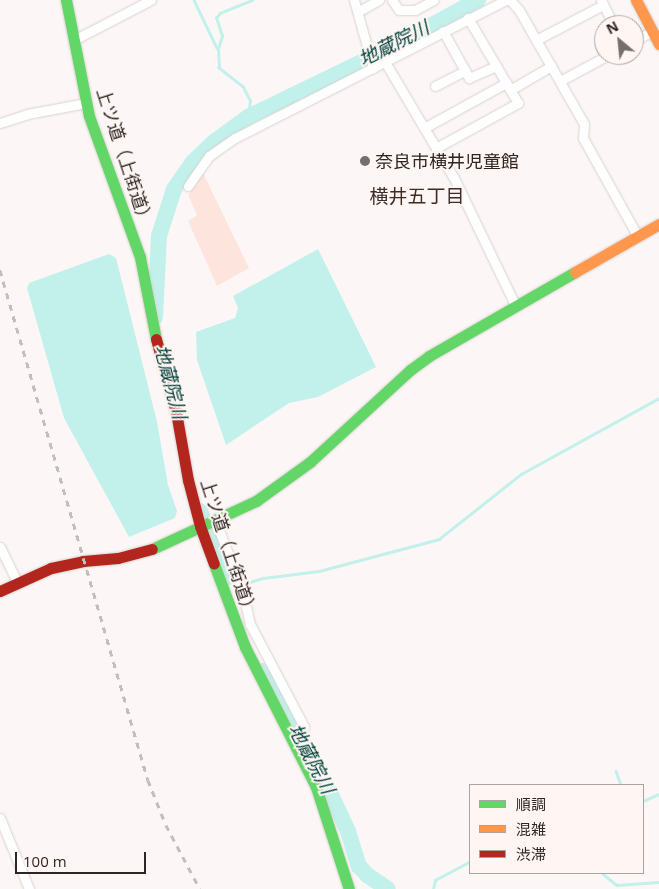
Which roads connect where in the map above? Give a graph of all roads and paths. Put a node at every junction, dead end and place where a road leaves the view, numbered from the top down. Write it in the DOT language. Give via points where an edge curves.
graph roads {
  1 [pos="66,0"];
  2 [pos="151,0"];
  3 [pos="354,0"];
  4 [pos="378,0"];
  5 [pos="392,0"];
  6 [pos="434,0"];
  7 [pos="506,0"];
  8 [pos="510,0"];
  9 [pos="636,0"];
  10 [pos="602,3"];
  11 [pos="359,11"];
  12 [pos="609,15"];
  13 [pos="468,18"];
  14 [pos="443,31"];
  15 [pos="653,31"];
  16 [pos="644,36"];
  17 [pos="74,40"];
  18 [pos="536,40"];
  19 [pos="659,44"];
  20 [pos="385,62"];
  21 [pos="594,63"];
  22 [pos="372,64"];
  23 [pos="496,66"];
  24 [pos="551,66"];
  25 [pos="465,71"];
  26 [pos="560,81"];
  27 [pos="435,86"];
  28 [pos="508,86"];
  29 [pos="86,103"];
  30 [pos="0,123"];
  31 [pos="424,128"];
  32 [pos="436,148"];
  33 [pos="188,186"];
  34 [pos="659,224"];
  35 [pos="637,236"];
  36 [pos="515,305"];
  37 [pos="215,520"];
  38 [pos="200,526"];
  39 [pos="0,547"];
  40 [pos="17,582"];
  41 [pos="0,591"];
  42 [pos="296,732"];
  43 [pos="0,818"];
  44 [pos="29,889"];
  45 [pos="349,889"];
  1 -- 17 [label="main road, 上ツ道（上街道）"];
  2 -- 17 [label="street"];
  3 -- 11 [label="street"];
  4 -- 11 [label="street"];
  5 -- 6 [label="street" via="399,10 415,10"];
  7 -- 13 [label="street"];
  8 -- 18 [label="street"];
  9 -- 15 [label="main road"];
  10 -- 12 [label="street"];
  10 -- 18 [label="street"];
  11 -- 22 [label="street"];
  13 -- 14 [label="street"];
  13 -- 23 [label="street"];
  14 -- 20 [label="street"];
  14 -- 25 [label="street"];
  15 -- 16 [label="street"];
  15 -- 19 [label="main road"];
  17 -- 29 [label="main road, 上ツ道（上街道）"];
  18 -- 24 [label="street"];
  20 -- 22 [label="street"];
  20 -- 31 [label="street"];
  21 -- 26 [label="street"];
  22 -- 33 [label="street" via="235,138 208,156"];
  23 -- 25 [label="street" via="469,78"];
  23 -- 28 [label="street"];
  24 -- 26 [label="street"];
  24 -- 28 [label="street"];
  25 -- 27 [label="street"];
  26 -- 35 [label="street" via="584,124 584,138"];
  28 -- 31 [label="street"];
  28 -- 32 [label="street" via="518,103"];
  29 -- 30 [label="street" via="27,114"];
  29 -- 38 [label="main road, 上ツ道（上街道）" via="140,256 159,354 176,412"];
  31 -- 32 [label="street"];
  32 -- 36 [label="street" via="454,178"];
  34 -- 35 [label="main road"];
  35 -- 36 [label="main road"];
  36 -- 37 [label="main road" via="410,370 288,480 256,501"];
  37 -- 38 [label="main road"];
  37 -- 42 [label="street" via="243,592 250,624 304,727"];
  38 -- 40 [label="main road" via="149,550 51,568"];
  38 -- 42 [label="main road, 上ツ道（上街道）" via="245,647"];
  39 -- 40 [label="street"];
  40 -- 41 [label="main road"];
  42 -- 45 [label="main road, 上ツ道（上街道）"];
  43 -- 44 [label="street"];
}
